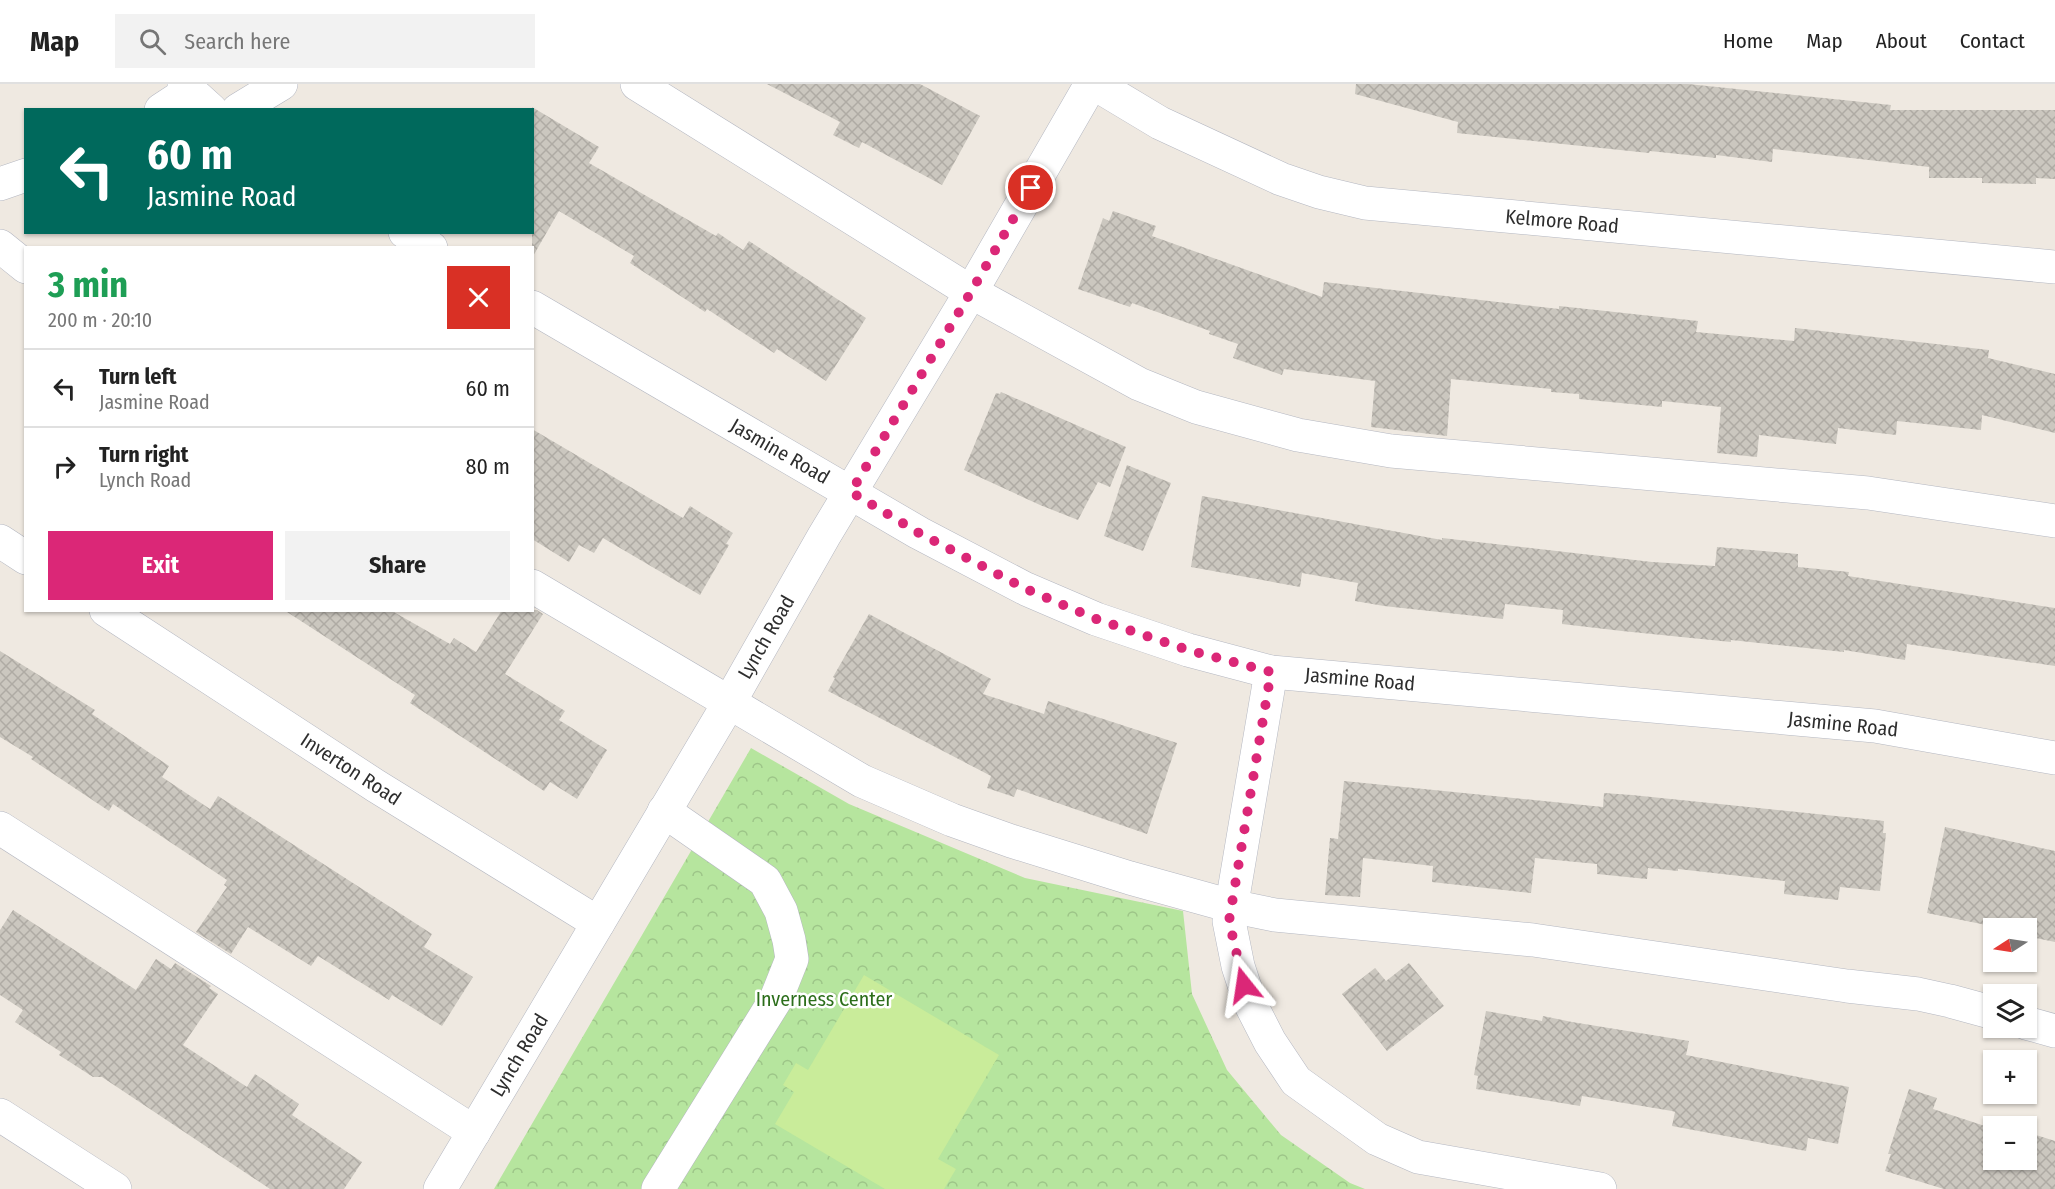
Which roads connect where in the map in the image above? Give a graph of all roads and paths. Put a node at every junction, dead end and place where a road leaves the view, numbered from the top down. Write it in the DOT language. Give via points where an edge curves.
graph roads {
  1 [pos="281,84"];
  2 [pos="637,84"];
  3 [pos="1093,84"];
  4 [pos="195,95"];
  5 [pos="165,108"];
  6 [pos="241,108"];
  7 [pos="24,176"];
  8 [pos="0,184"];
  9 [pos="408,234"];
  10 [pos="0,246"];
  11 [pos="428,246"];
  12 [pos="24,265"];
  13 [pos="2055,267"];
  14 [pos="971,292"];
  15 [pos="534,308"];
  16 [pos="851,492"];
  17 [pos="2055,521"];
  18 [pos="0,541"];
  19 [pos="24,557"];
  20 [pos="534,586"];
  21 [pos="109,612"];
  22 [pos="1271,672"];
  23 [pos="729,703"];
  24 [pos="2055,758"];
  25 [pos="664,811"];
  26 [pos="0,828"];
  27 [pos="1231,906"];
  28 [pos="598,923"];
  29 [pos="1983,1010"];
  30 [pos="2037,1026"];
  31 [pos="2055,1031"];
  32 [pos="0,1115"];
  33 [pos="474,1132"];
  34 [pos="116,1189"];
  35 [pos="440,1189"];
  36 [pos="658,1189"];
  37 [pos="1600,1189"];
  1 -- 6 [label="street"];
  2 -- 14 [label="street"];
  3 -- 13 [label="street, Kelmore Road" via="1160,123 1281,179 1365,203"];
  3 -- 14 [label="street, Lynch Road"];
  4 -- 5 [label="street"];
  7 -- 8 [label="street"];
  9 -- 11 [label="street"];
  10 -- 12 [label="street"];
  14 -- 16 [label="street, Lynch Road"];
  14 -- 17 [label="street" via="1139,384 1196,407 1298,435 1391,451 1868,493"];
  15 -- 16 [label="street, Jasmine Road"];
  16 -- 22 [label="street, Jasmine Road" via="1026,589 1096,619 1188,650"];
  16 -- 23 [label="street, Lynch Road"];
  18 -- 19 [label="street"];
  20 -- 23 [label="street"];
  21 -- 28 [label="street, Inverton Road" via="376,786"];
  22 -- 24 [label="street, Jasmine Road" via="1875,726"];
  22 -- 27 [label="street"];
  23 -- 25 [label="street, Lynch Road"];
  23 -- 27 [label="street" via="862,781 952,820 1119,875"];
  25 -- 28 [label="street, Lynch Road"];
  25 -- 36 [label="street" via="765,881 781,911 792,959 776,999"];
  26 -- 33 [label="street"];
  27 -- 29 [label="street" via="1275,915 1533,940 1918,994"];
  27 -- 37 [label="street" via="1229,921 1250,1003 1296,1081 1377,1139 1418,1157"];
  28 -- 33 [label="street, Lynch Road"];
  30 -- 31 [label="street"];
  32 -- 34 [label="street"];
  33 -- 35 [label="street, Lynch Road"];
}
